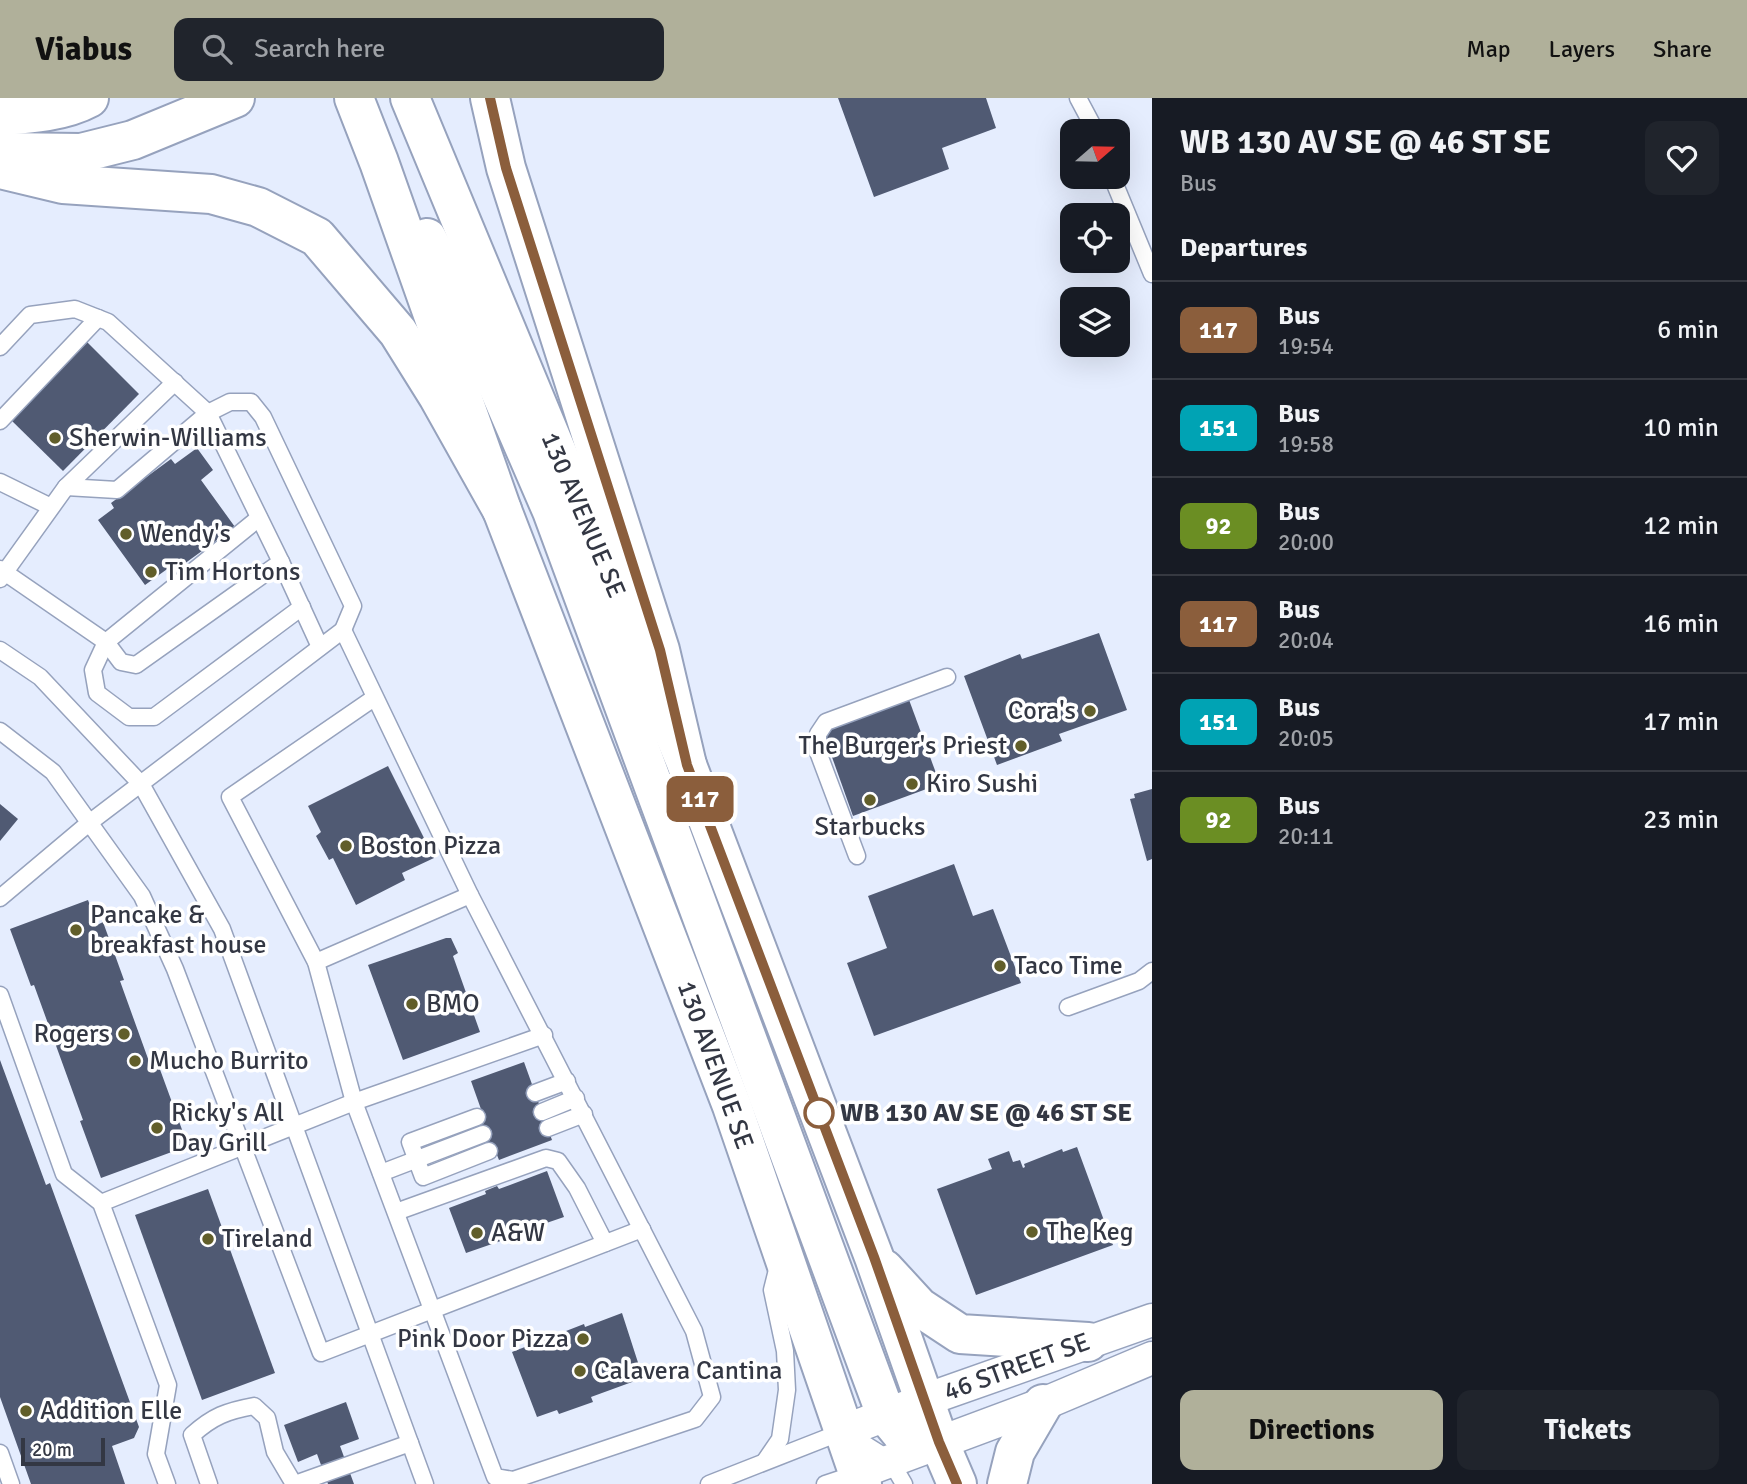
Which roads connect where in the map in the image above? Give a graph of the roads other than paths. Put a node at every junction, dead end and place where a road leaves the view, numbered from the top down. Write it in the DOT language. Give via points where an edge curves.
graph roads {
  1 [pos="89,98"];
  2 [pos="235,98"];
  3 [pos="354,98"];
  4 [pos="410,98"];
  5 [pos="490,98"];
  6 [pos="1078,98"];
  7 [pos="1088,98"];
  8 [pos="0,116"];
  9 [pos="1089,119"];
  10 [pos="1093,119"];
  11 [pos="0,152"];
  12 [pos="379,162"];
  13 [pos="0,169"];
  14 [pos="1117,189"];
  15 [pos="1151,270"];
  16 [pos="99,318"];
  17 [pos="0,347"];
  18 [pos="175,382"];
  19 [pos="208,413"];
  20 [pos="0,421"];
  21 [pos="0,482"];
  22 [pos="66,487"];
  23 [pos="51,507"];
  24 [pos="502,510"];
  25 [pos="259,518"];
  26 [pos="281,562"];
  27 [pos="2,573"];
  28 [pos="302,607"];
  29 [pos="343,630"];
  30 [pos="106,642"];
  31 [pos="320,647"];
  32 [pos="0,650"];
  33 [pos="947,677"];
  34 [pos="374,698"];
  35 [pos="0,731"];
  36 [pos="687,765"];
  37 [pos="141,784"];
  38 [pos="89,823"];
  39 [pos="856,856"];
  40 [pos="470,895"];
  41 [pos="0,898"];
  42 [pos="316,962"];
  43 [pos="1152,971"];
  44 [pos="0,995"];
  45 [pos="1068,1007"];
  46 [pos="544,1035"];
  47 [pos="567,1081"];
  48 [pos="535,1093"];
  49 [pos="576,1098"];
  50 [pos="354,1102"];
  51 [pos="542,1112"];
  52 [pos="584,1114"];
  53 [pos="477,1117"];
  54 [pos="294,1126"];
  55 [pos="548,1128"];
  56 [pos="483,1134"];
  57 [pos="243,1146"];
  58 [pos="489,1151"];
  59 [pos="416,1160"];
  60 [pos="381,1173"];
  61 [pos="101,1203"];
  62 [pos="396,1212"];
  63 [pos="642,1229"];
  64 [pos="605,1243"];
  65 [pos="782,1254"];
  66 [pos="874,1257"];
  67 [pos="433,1311"];
  68 [pos="1152,1320"];
  69 [pos="370,1335"];
  70 [pos="1088,1342"];
  71 [pos="1152,1358"];
  72 [pos="925,1400"];
  73 [pos="1043,1404"];
  74 [pos="886,1415"];
  75 [pos="844,1432"];
  76 [pos="939,1442"];
  77 [pos="410,1443"];
  78 [pos="0,1453"];
  79 [pos="765,1461"];
  80 [pos="868,1477"];
  81 [pos="11,1484"];
  82 [pos="167,1484"];
  83 [pos="209,1484"];
  84 [pos="294,1484"];
  85 [pos="425,1484"];
  86 [pos="709,1484"];
  87 [pos="957,1484"];
  88 [pos="1007,1484"];
  1 -- 8 [label="main road" via="35,113"];
  2 -- 11 [label="main road" via="143,136 81,153"];
  3 -- 12 [label="main road, 130 AVENUE SE"];
  4 -- 36 [label="main road, 130 AVENUE SE"];
  5 -- 36 [label="main road" via="506,168 660,650"];
  6 -- 9 [label="lane"];
  7 -- 10 [label="lane"];
  12 -- 24 [label="main road, 130 AVENUE SE"];
  12 -- 74 [label="main road" via="431,244 552,511"];
  13 -- 24 [label="main road" via="63,184 211,194 258,207 317,237 398,332"];
  14 -- 15 [label="lane"];
  16 -- 17 [label="lane" via="75,309 30,315"];
  16 -- 18 [label="lane" via="108,321"];
  16 -- 20 [label="lane"];
  18 -- 19 [label="lane"];
  18 -- 22 [label="lane"];
  19 -- 22 [label="lane" via="117,490"];
  19 -- 25 [label="lane"];
  19 -- 29 [label="lane" via="230,402 251,402 263,417 353,606"];
  21 -- 23 [label="lane"];
  22 -- 23 [label="lane"];
  23 -- 27 [label="lane"];
  24 -- 65 [label="main road, 130 AVENUE SE" via="732,1106"];
  25 -- 26 [label="lane"];
  25 -- 30 [label="lane"];
  26 -- 28 [label="lane"];
  26 -- 30 [label="lane" via="136,665 121,662"];
  27 -- 30 [label="lane"];
  28 -- 30 [label="lane" via="154,717 129,717 97,693 93,670"];
  28 -- 31 [label="lane"];
  29 -- 31 [label="lane"];
  29 -- 34 [label="lane"];
  31 -- 37 [label="lane"];
  32 -- 37 [label="lane" via="40,677"];
  33 -- 39 [label="lane" via="826,722 818,734 818,752"];
  34 -- 40 [label="lane"];
  34 -- 42 [label="lane" via="230,797"];
  35 -- 38 [label="lane" via="53,772"];
  36 -- 66 [label="main road, 130 AVENUE SE"];
  37 -- 38 [label="lane"];
  37 -- 54 [label="lane" via="222,929"];
  38 -- 41 [label="lane"];
  38 -- 57 [label="lane" via="142,896"];
  40 -- 42 [label="lane"];
  40 -- 46 [label="lane"];
  42 -- 50 [label="lane"];
  43 -- 45 [label="lane" via="1139,981"];
  44 -- 61 [label="lane" via="64,1174"];
  46 -- 47 [label="lane"];
  46 -- 50 [label="lane"];
  47 -- 48 [label="lane"];
  47 -- 49 [label="lane"];
  49 -- 51 [label="lane"];
  49 -- 52 [label="lane"];
  50 -- 54 [label="lane"];
  50 -- 60 [label="lane"];
  52 -- 55 [label="lane"];
  52 -- 63 [label="lane"];
  53 -- 59 [label="lane" via="410,1142"];
  54 -- 57 [label="lane"];
  54 -- 69 [label="lane"];
  56 -- 59 [label="lane"];
  57 -- 61 [label="lane"];
  57 -- 69 [label="lane" via="321,1353"];
  58 -- 59 [label="lane" via="423,1177"];
  59 -- 60 [label="lane"];
  60 -- 62 [label="lane"];
  61 -- 82 [label="lane" via="168,1385 156,1454"];
  62 -- 64 [label="lane" via="546,1158 558,1161 577,1188"];
  62 -- 67 [label="lane"];
  63 -- 64 [label="lane"];
  63 -- 67 [label="lane" via="694,1331 712,1397 695,1419 513,1480 495,1477"];
  64 -- 67 [label="lane"];
  65 -- 75 [label="main road, 130 AVENUE SE"];
  65 -- 79 [label="lane" via="772,1290 785,1352 787,1390 780,1439"];
  66 -- 70 [label="main road" via="919,1307 960,1334"];
  66 -- 72 [label="main road, 130 AVENUE SE"];
  67 -- 69 [label="lane"];
  68 -- 70 [label="street, 46 STREET SE"];
  69 -- 77 [label="lane"];
  70 -- 72 [label="street, 46 STREET SE"];
  71 -- 73 [label="street, 46 STREET SE"];
  72 -- 74 [label="street, 46 STREET SE"];
  72 -- 76 [label="main road, 130 AVENUE SE"];
  73 -- 76 [label="street, 46 STREET SE"];
  73 -- 88 [label="main road" via="1015,1452"];
  74 -- 75 [label="street, 46 STREET SE"];
  74 -- 76 [label="main road" via="905,1438"];
  75 -- 79 [label="lane"];
  75 -- 80 [label="main road, 130 AVENUE SE"];
  76 -- 80 [label="street, 46 STREET SE"];
  76 -- 87 [label="main road, 130 AVENUE SE"];
  77 -- 84 [label="lane"];
  77 -- 85 [label="lane"];
  78 -- 81 [label="lane"];
  79 -- 86 [label="lane"];
  83 -- 84 [label="lane" via="192,1435 228,1410 254,1406 267,1418 275,1452"];
}
